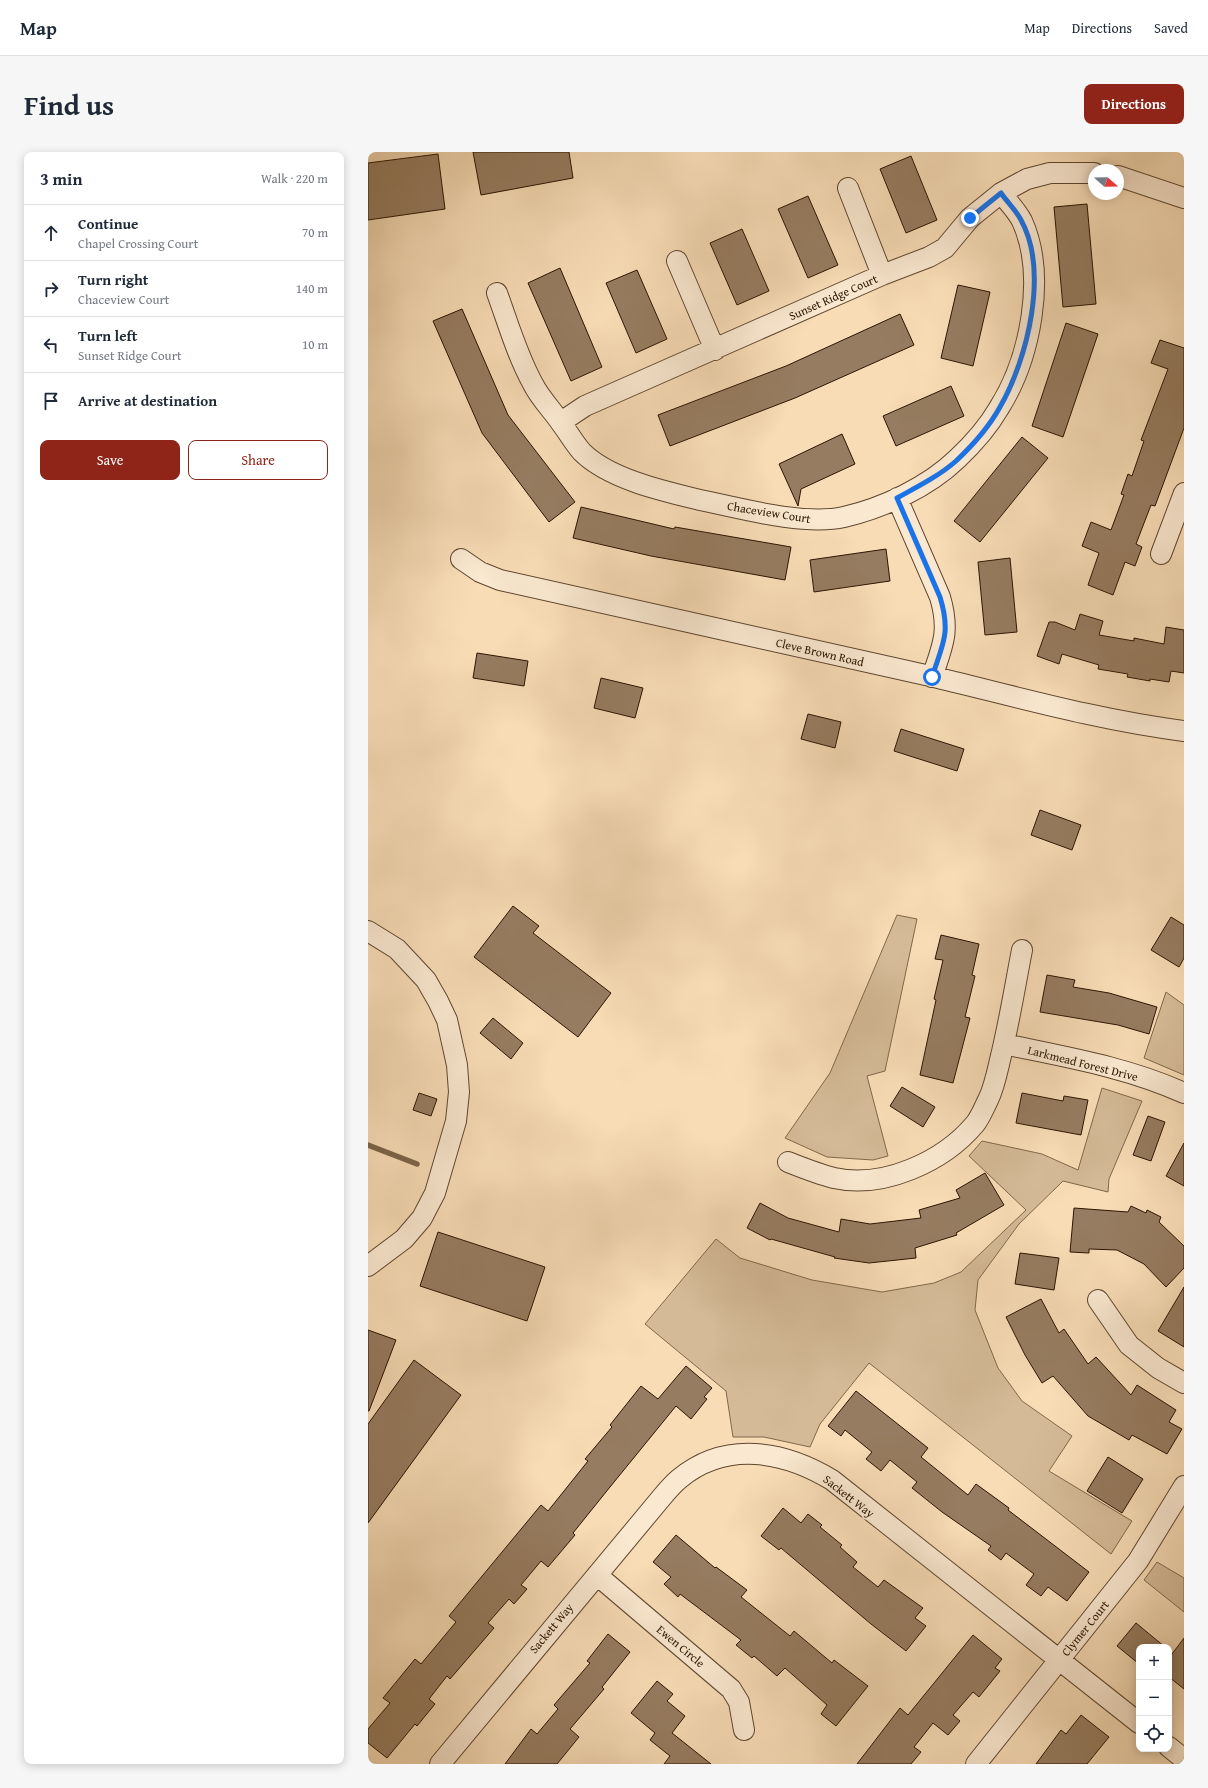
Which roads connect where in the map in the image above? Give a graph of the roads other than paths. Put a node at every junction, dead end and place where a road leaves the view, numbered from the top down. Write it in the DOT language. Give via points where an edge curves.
graph roads {
  1 [pos="1088,173"];
  2 [pos="1124,178"];
  3 [pos="848,188"];
  4 [pos="1001,193"];
  5 [pos="1184,198"];
  6 [pos="678,261"];
  7 [pos="882,276"];
  8 [pos="497,293"];
  9 [pos="715,350"];
  10 [pos="561,422"];
  11 [pos="1184,493"];
  12 [pos="897,498"];
  13 [pos="1161,554"];
  14 [pos="461,559"];
  15 [pos="932,677"];
  16 [pos="1184,731"];
  17 [pos="368,931"];
  18 [pos="1022,950"];
  19 [pos="1004,1044"];
  20 [pos="1184,1093"];
  21 [pos="788,1162"];
  22 [pos="368,1266"];
  23 [pos="1098,1300"];
  24 [pos="1184,1383"];
  25 [pos="1184,1486"];
  26 [pos="597,1575"];
  27 [pos="1059,1660"];
  28 [pos="1136,1721"];
  29 [pos="744,1730"];
  30 [pos="1172,1749"];
  31 [pos="1184,1758"];
  32 [pos="440,1764"];
  33 [pos="976,1764"];
  1 -- 4 [label="street, Sunset Ridge Court" via="1050,173 1027,179"];
  2 -- 5 [label="street"];
  3 -- 7 [label="street"];
  4 -- 7 [label="street, Sunset Ridge Court" via="970,218 945,248"];
  4 -- 12 [label="street, Chaceview Court" via="1021,219 1029,239 1035,284 1027,342 1000,407 980,436 955,461 928,481"];
  6 -- 9 [label="street"];
  7 -- 9 [label="street, Sunset Ridge Court"];
  8 -- 10 [label="street, Chaceview Court" via="533,384"];
  9 -- 10 [label="street, Sunset Ridge Court" via="585,406"];
  10 -- 12 [label="street, Chaceview Court" via="582,452 603,467 637,483 663,491 749,511 813,520 842,518"];
  11 -- 13 [label="street"];
  12 -- 15 [label="street" via="944,612 945,638"];
  14 -- 15 [label="street, Cleve Brown Road" via="480,572 500,580"];
  15 -- 16 [label="street, Cleve Brown Road" via="1075,712 1136,725"];
  17 -- 22 [label="street" via="397,949 426,980 438,1001 447,1020 457,1065 459,1092 456,1121 432,1200 422,1218 404,1239"];
  18 -- 19 [label="street"];
  19 -- 20 [label="street, Larkmead Forest Drive" via="1097,1063"];
  19 -- 21 [label="street" via="989,1099 976,1123 957,1142 923,1163 885,1177 850,1180 834,1178"];
  23 -- 24 [label="street" via="1129,1345 1158,1368"];
  25 -- 27 [label="street, Clymer Court" via="1138,1561"];
  26 -- 27 [label="street, Sackett Way" via="679,1479 712,1461 752,1453 774,1455 796,1462 832,1480"];
  26 -- 29 [label="street, Ewen Circle" via="731,1689 739,1702"];
  26 -- 32 [label="street, Sackett Way"];
  27 -- 28 [label="street, Sackett Way"];
  27 -- 33 [label="street, Clymer Court"];
  30 -- 31 [label="street"];
}
